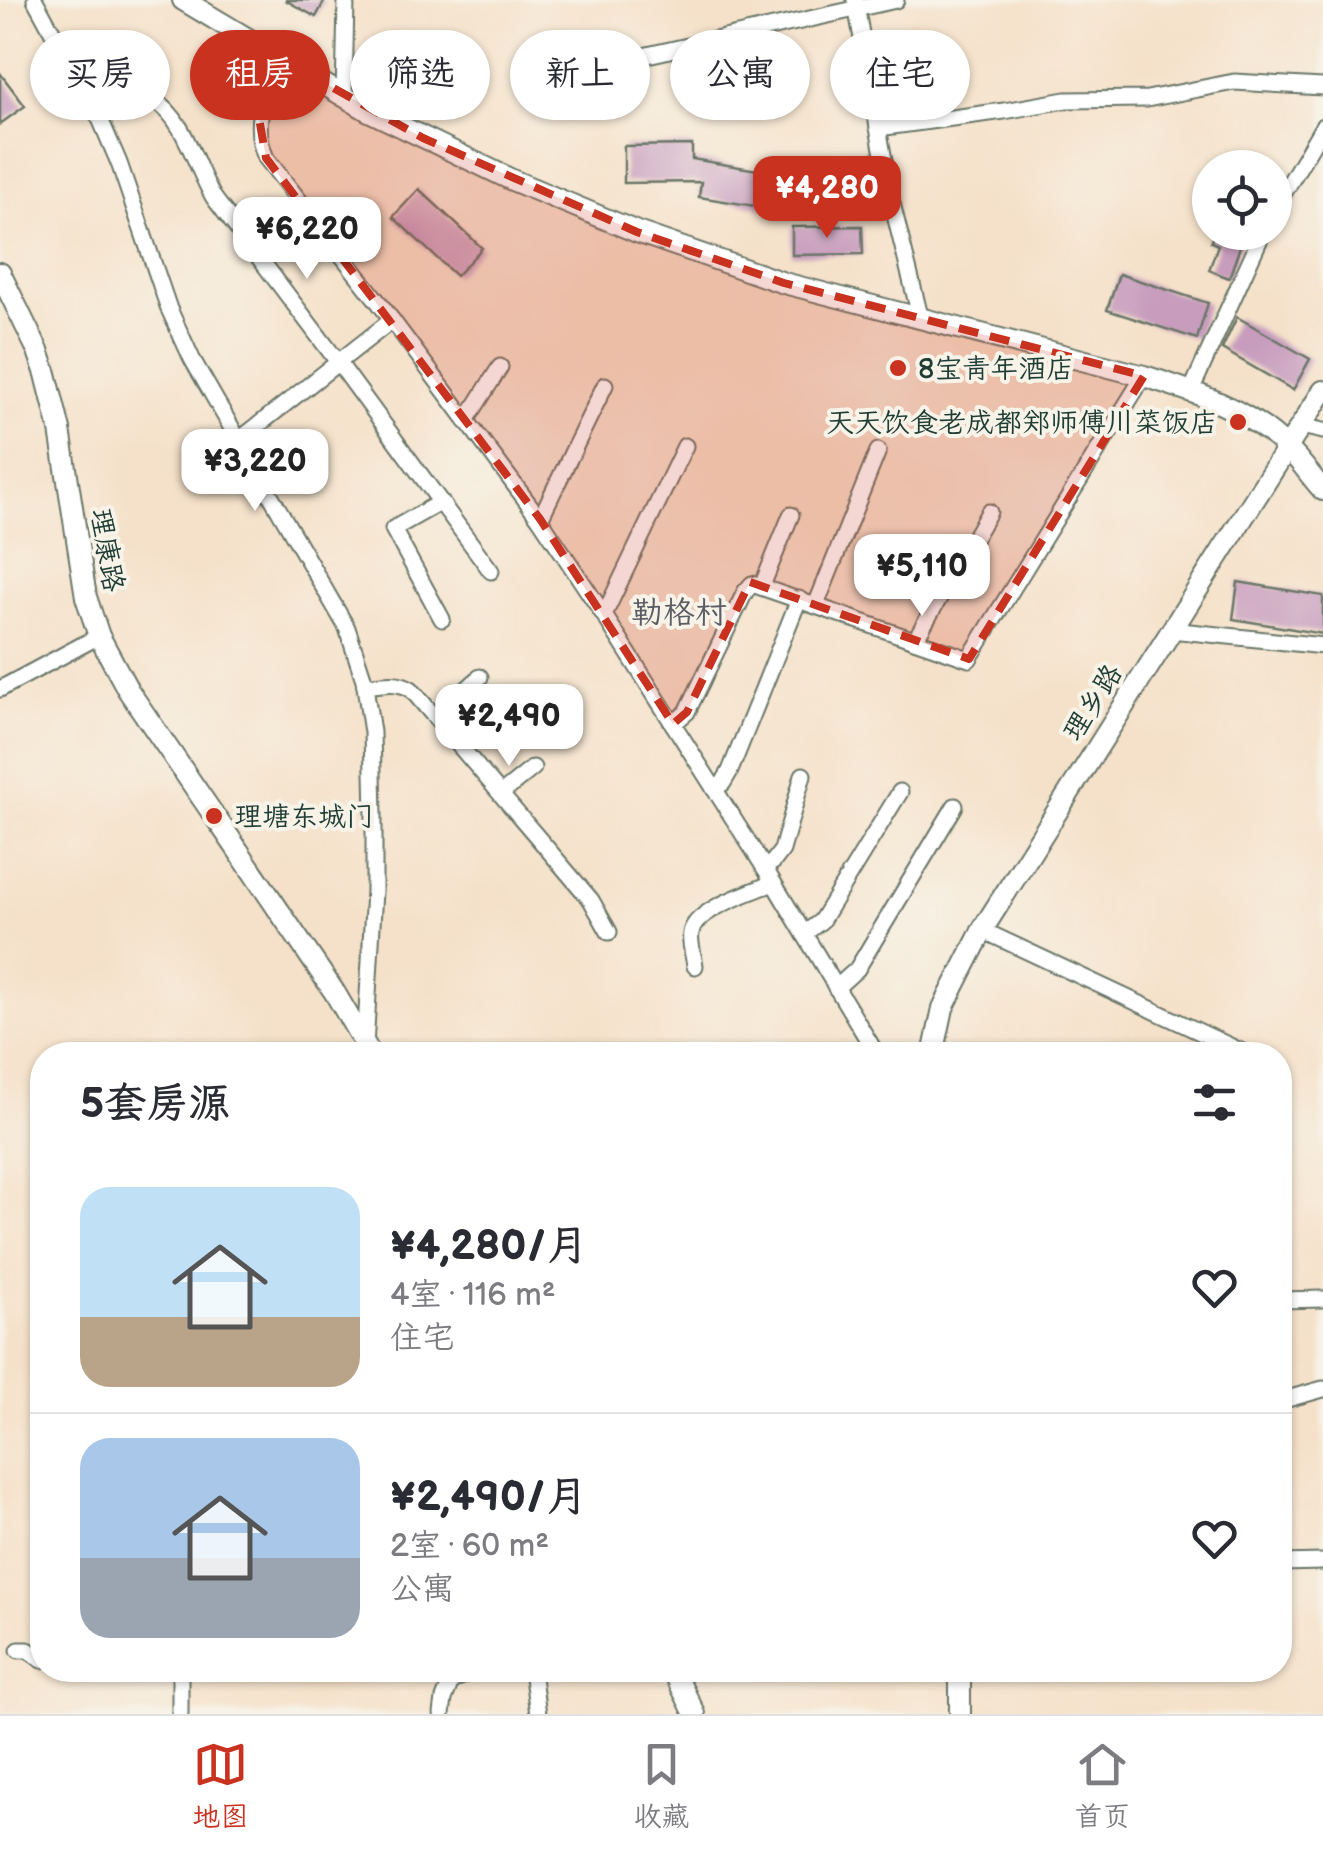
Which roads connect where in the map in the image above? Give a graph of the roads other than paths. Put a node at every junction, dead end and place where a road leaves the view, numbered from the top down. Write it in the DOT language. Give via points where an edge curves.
graph roads {
  1 [pos="35,0"];
  2 [pos="183,0"];
  3 [pos="346,0"];
  4 [pos="896,0"];
  5 [pos="856,4"];
  6 [pos="52,30"];
  7 [pos="233,30"];
  8 [pos="650,53"];
  9 [pos="1323,87"];
  10 [pos="330,89"];
  11 [pos="344,98"];
  12 [pos="170,113"];
  13 [pos="99,120"];
  14 [pos="259,120"];
  15 [pos="1323,126"];
  16 [pos="878,128"];
  17 [pos="1292,179"];
  18 [pos="1255,250"];
  19 [pos="0,273"];
  20 [pos="392,320"];
  21 [pos="921,320"];
  22 [pos="338,362"];
  23 [pos="500,366"];
  24 [pos="1144,376"];
  25 [pos="605,385"];
  26 [pos="1191,390"];
  27 [pos="1323,391"];
  28 [pos="466,421"];
  29 [pos="1301,426"];
  30 [pos="1323,431"];
  31 [pos="238,441"];
  32 [pos="685,446"];
  33 [pos="1288,448"];
  34 [pos="878,450"];
  35 [pos="1323,490"];
  36 [pos="440,502"];
  37 [pos="989,512"];
  38 [pos="790,516"];
  39 [pos="540,519"];
  40 [pos="491,571"];
  41 [pos="762,586"];
  42 [pos="799,599"];
  43 [pos="816,605"];
  44 [pos="604,616"];
  45 [pos="442,619"];
  46 [pos="1171,630"];
  47 [pos="99,636"];
  48 [pos="915,640"];
  49 [pos="1323,646"];
  50 [pos="480,677"];
  51 [pos="365,686"];
  52 [pos="0,688"];
  53 [pos="436,718"];
  54 [pos="673,724"];
  55 [pos="533,768"];
  56 [pos="803,775"];
  57 [pos="714,789"];
  58 [pos="900,792"];
  59 [pos="501,794"];
  60 [pos="955,806"];
  61 [pos="764,867"];
  62 [pos="773,883"];
  63 [pos="982,930"];
  64 [pos="609,932"];
  65 [pos="804,934"];
  66 [pos="695,966"];
  67 [pos="836,988"];
  68 [pos="361,1042"];
  69 [pos="366,1042"];
  70 [pos="870,1042"];
  71 [pos="936,1042"];
  72 [pos="1221,1042"];
  73 [pos="1323,1299"];
  74 [pos="1292,1300"];
  75 [pos="1323,1390"];
  76 [pos="1292,1397"];
  77 [pos="1323,1562"];
  78 [pos="1292,1563"];
  79 [pos="18,1650"];
  80 [pos="30,1651"];
  81 [pos="180,1682"];
  82 [pos="452,1682"];
  83 [pos="534,1682"];
  84 [pos="680,1682"];
  85 [pos="960,1682"];
  86 [pos="180,1714"];
  87 [pos="442,1714"];
  88 [pos="538,1714"];
  89 [pos="695,1714"];
  90 [pos="960,1714"];
  1 -- 6 [label="street"];
  2 -- 7 [label="main road"];
  3 -- 11 [label="street"];
  4 -- 5 [label="street"];
  5 -- 8 [label="street"];
  5 -- 16 [label="street"];
  9 -- 16 [label="street" via="1234,82 1147,99 1066,100"];
  10 -- 11 [label="main road"];
  11 -- 21 [label="main road" via="637,232"];
  12 -- 22 [label="street" via="214,198"];
  13 -- 31 [label="street" via="178,330"];
  14 -- 20 [label="street" via="266,158"];
  15 -- 17 [label="street"];
  16 -- 21 [label="street"];
  18 -- 26 [label="street"];
  19 -- 47 [label="main road, 理康路" via="46,374 86,597"];
  20 -- 22 [label="street"];
  20 -- 28 [label="street"];
  21 -- 24 [label="main road"];
  22 -- 31 [label="street"];
  22 -- 36 [label="street"];
  23 -- 28 [label="street"];
  24 -- 26 [label="main road"];
  24 -- 48 [label="street" via="969,659"];
  25 -- 39 [label="street"];
  26 -- 33 [label="main road" via="1251,420"];
  27 -- 29 [label="main road, 理乡路"];
  28 -- 39 [label="street"];
  29 -- 30 [label="street"];
  29 -- 33 [label="main road, 理乡路"];
  31 -- 51 [label="street" via="346,628"];
  32 -- 44 [label="street"];
  33 -- 35 [label="main road"];
  33 -- 46 [label="main road, 理乡路"];
  34 -- 43 [label="street"];
  36 -- 40 [label="street"];
  36 -- 45 [label="street" via="393,528"];
  37 -- 48 [label="street"];
  38 -- 41 [label="street"];
  39 -- 44 [label="street"];
  41 -- 42 [label="street"];
  41 -- 54 [label="street" via="747,588 687,712"];
  42 -- 43 [label="street"];
  42 -- 57 [label="street" via="730,771"];
  43 -- 48 [label="street"];
  44 -- 54 [label="street"];
  46 -- 49 [label="street"];
  46 -- 63 [label="main road, 理乡路"];
  47 -- 52 [label="street"];
  47 -- 68 [label="main road, 理康路"];
  50 -- 53 [label="street"];
  51 -- 53 [label="street" via="404,684"];
  51 -- 69 [label="street" via="374,814"];
  53 -- 59 [label="street"];
  54 -- 57 [label="street"];
  55 -- 59 [label="street"];
  56 -- 61 [label="street" via="782,850"];
  57 -- 61 [label="street"];
  58 -- 65 [label="street" via="822,921"];
  59 -- 64 [label="street" via="591,900"];
  60 -- 67 [label="street" via="857,969"];
  61 -- 62 [label="street"];
  62 -- 65 [label="street"];
  62 -- 66 [label="street" via="695,924"];
  63 -- 71 [label="main road, 理乡路" via="943,1008"];
  63 -- 72 [label="street"];
  65 -- 67 [label="street"];
  67 -- 70 [label="street"];
  73 -- 74 [label="street"];
  75 -- 76 [label="street"];
  77 -- 78 [label="street"];
  79 -- 80 [label="street"];
  81 -- 86 [label="street"];
  82 -- 87 [label="street"];
  83 -- 88 [label="street"];
  84 -- 89 [label="main road"];
  85 -- 90 [label="main road"];
}
